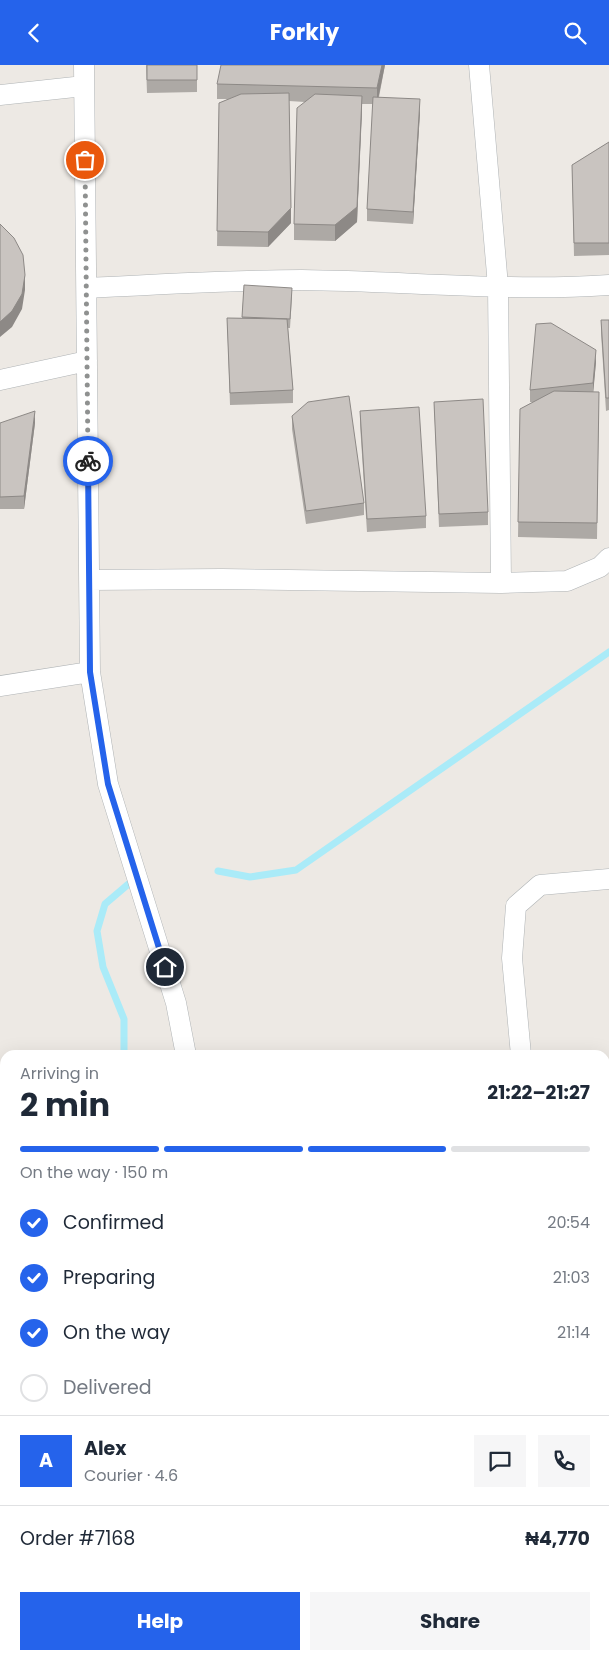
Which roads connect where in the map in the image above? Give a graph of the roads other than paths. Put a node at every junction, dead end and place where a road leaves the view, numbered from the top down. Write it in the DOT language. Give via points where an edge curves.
graph roads {
  1 [pos="84,65"];
  2 [pos="479,65"];
  3 [pos="84,86"];
  4 [pos="0,95"];
  5 [pos="609,285"];
  6 [pos="498,286"];
  7 [pos="87,288"];
  8 [pos="87,361"];
  9 [pos="0,380"];
  10 [pos="609,558"];
  11 [pos="89,579"];
  12 [pos="501,583"];
  13 [pos="90,672"];
  14 [pos="0,686"];
  15 [pos="609,879"];
  16 [pos="185,1050"];
  17 [pos="521,1050"];
  1 -- 3 [label="street"];
  2 -- 6 [label="street"];
  3 -- 4 [label="street"];
  3 -- 7 [label="street"];
  5 -- 6 [label="street"];
  6 -- 7 [label="street" via="303,280"];
  6 -- 12 [label="street"];
  7 -- 8 [label="street"];
  8 -- 9 [label="street"];
  8 -- 11 [label="street"];
  10 -- 12 [label="street" via="600,567 568,581"];
  11 -- 12 [label="street"];
  11 -- 13 [label="street"];
  13 -- 14 [label="street"];
  13 -- 16 [label="street" via="108,784 176,1003"];
  15 -- 17 [label="street" via="540,885 516,905 512,958"];
}
